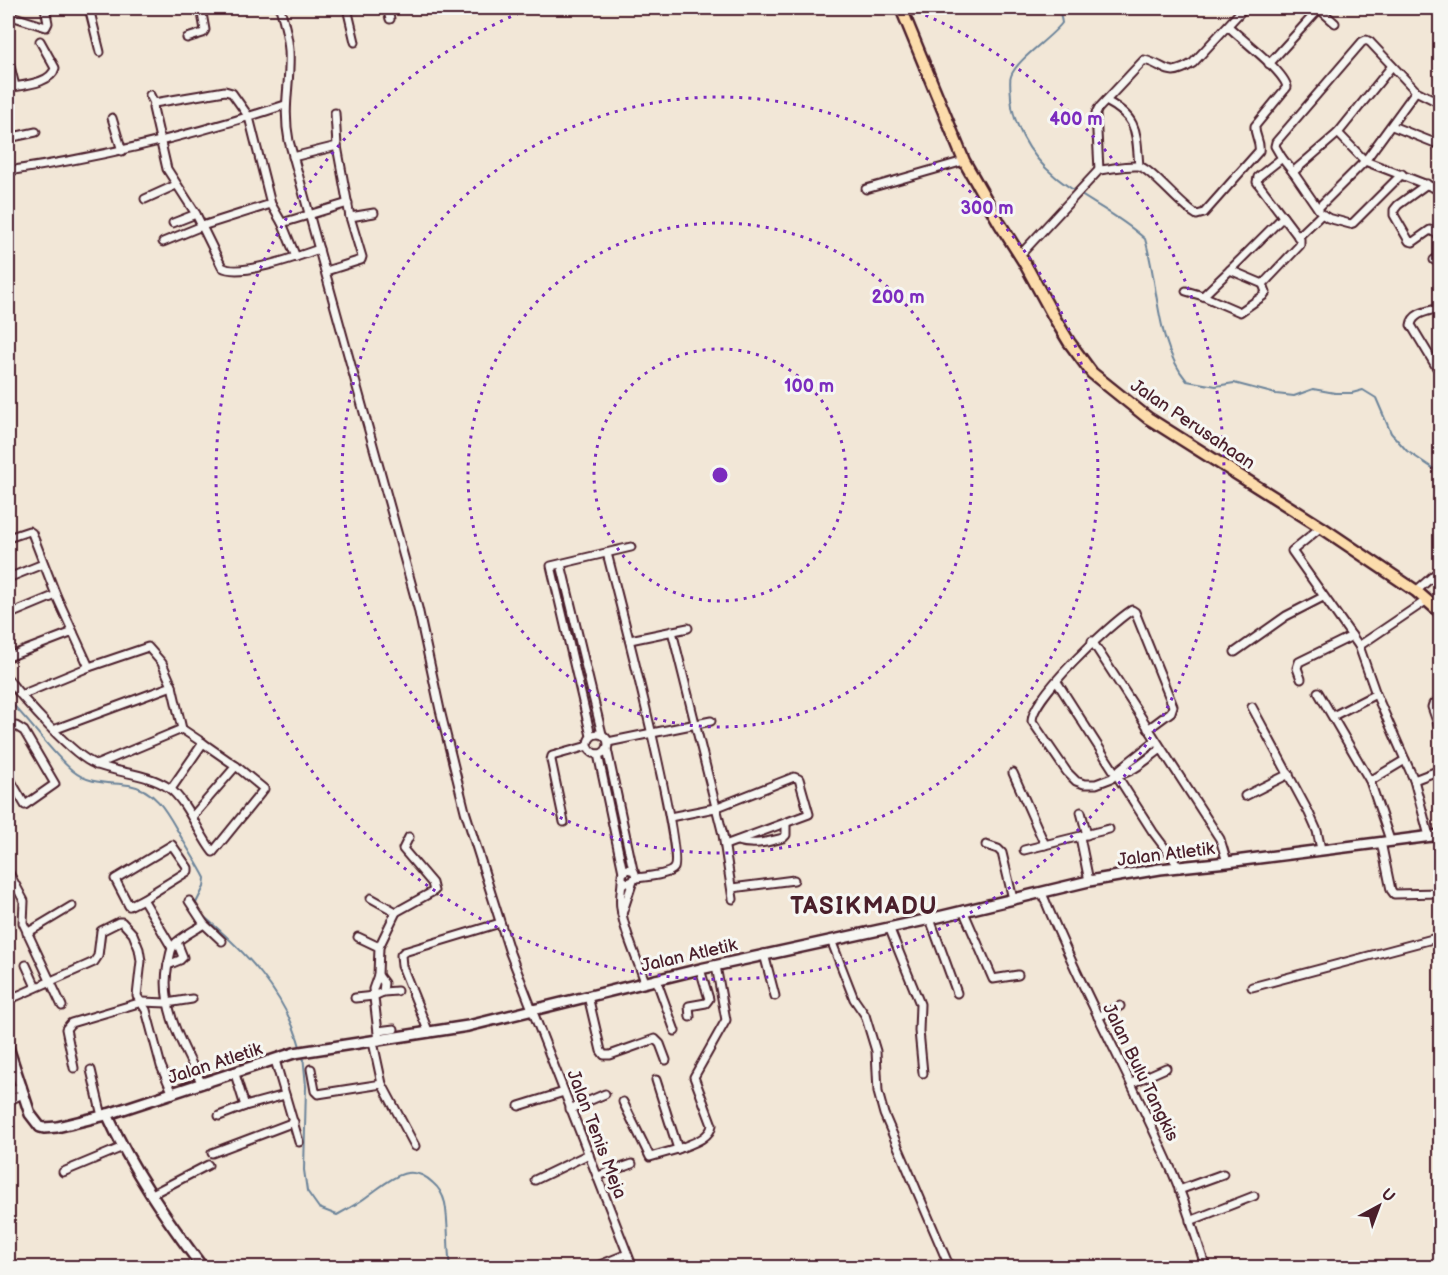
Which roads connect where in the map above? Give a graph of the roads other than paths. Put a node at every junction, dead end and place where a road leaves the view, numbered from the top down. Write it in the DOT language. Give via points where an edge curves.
graph roads {
  1 [pos="12,8"];
  2 [pos="45,8"];
  3 [pos="89,8"];
  4 [pos="201,8"];
  5 [pos="280,8"];
  6 [pos="347,8"];
  7 [pos="387,8"];
  8 [pos="901,8"];
  9 [pos="1244,8"];
  10 [pos="1319,8"];
  11 [pos="11,16"];
  12 [pos="390,19"];
  13 [pos="1335,23"];
  14 [pos="1228,26"];
  15 [pos="187,38"];
  16 [pos="40,41"];
  17 [pos="355,42"];
  18 [pos="100,52"];
  19 [pos="8,58"];
  20 [pos="1269,64"];
  21 [pos="1392,66"];
  22 [pos="11,87"];
  23 [pos="1416,92"];
  24 [pos="1439,99"];
  25 [pos="1106,101"];
  26 [pos="285,105"];
  27 [pos="335,113"];
  28 [pos="249,117"];
  29 [pos="112,118"];
  30 [pos="1392,126"];
  31 [pos="36,132"];
  32 [pos="1338,133"];
  33 [pos="8,138"];
  34 [pos="160,141"];
  35 [pos="1440,145"];
  36 [pos="337,146"];
  37 [pos="122,151"];
  38 [pos="293,157"];
  39 [pos="1282,158"];
  40 [pos="964,161"];
  41 [pos="1365,161"];
  42 [pos="1139,166"];
  43 [pos="1099,170"];
  44 [pos="8,171"];
  45 [pos="1293,172"];
  46 [pos="1402,174"];
  47 [pos="1427,184"];
  48 [pos="176,185"];
  49 [pos="866,189"];
  50 [pos="1440,190"];
  51 [pos="145,198"];
  52 [pos="348,203"];
  53 [pos="271,204"];
  54 [pos="1320,211"];
  55 [pos="374,213"];
  56 [pos="196,214"];
  57 [pos="310,215"];
  58 [pos="350,217"];
  59 [pos="1284,217"];
  60 [pos="173,223"];
  61 [pos="282,223"];
  62 [pos="202,226"];
  63 [pos="1440,235"];
  64 [pos="1298,237"];
  65 [pos="163,242"];
  66 [pos="319,249"];
  67 [pos="1020,255"];
  68 [pos="296,256"];
  69 [pos="1230,270"];
  70 [pos="326,271"];
  71 [pos="1263,284"];
  72 [pos="1186,291"];
  73 [pos="1203,296"];
  74 [pos="1440,308"];
  75 [pos="1440,373"];
  76 [pos="1321,527"];
  77 [pos="8,538"];
  78 [pos="631,547"];
  79 [pos="607,552"];
  80 [pos="43,564"];
  81 [pos="561,564"];
  82 [pos="1440,570"];
  83 [pos="8,578"];
  84 [pos="1416,591"];
  85 [pos="56,595"];
  86 [pos="1323,597"];
  87 [pos="1427,600"];
  88 [pos="1440,612"];
  89 [pos="8,615"];
  90 [pos="688,628"];
  91 [pos="672,631"];
  92 [pos="73,632"];
  93 [pos="1352,636"];
  94 [pos="630,640"];
  95 [pos="1092,641"];
  96 [pos="1359,646"];
  97 [pos="582,651"];
  98 [pos="1235,652"];
  99 [pos="572,653"];
  100 [pos="8,657"];
  101 [pos="89,667"];
  102 [pos="8,679"];
  103 [pos="1301,679"];
  104 [pos="1057,682"];
  105 [pos="172,686"];
  106 [pos="1318,692"];
  107 [pos="1376,694"];
  108 [pos="21,695"];
  109 [pos="1440,702"];
  110 [pos="1252,707"];
  111 [pos="1333,716"];
  112 [pos="711,721"];
  113 [pos="695,724"];
  114 [pos="8,728"];
  115 [pos="182,729"];
  116 [pos="1148,729"];
  117 [pos="53,730"];
  118 [pos="1440,730"];
  119 [pos="651,732"];
  120 [pos="602,734"];
  121 [pos="591,736"];
  122 [pos="1155,741"];
  123 [pos="203,743"];
  124 [pos="588,746"];
  125 [pos="608,746"];
  126 [pos="1161,749"];
  127 [pos="598,754"];
  128 [pos="1405,760"];
  129 [pos="96,765"];
  130 [pos="236,766"];
  131 [pos="1440,770"];
  132 [pos="1013,773"];
  133 [pos="1289,774"];
  134 [pos="1116,775"];
  135 [pos="8,776"];
  136 [pos="1414,780"];
  137 [pos="1370,781"];
  138 [pos="171,789"];
  139 [pos="1245,796"];
  140 [pos="715,808"];
  141 [pos="1081,812"];
  142 [pos="192,817"];
  143 [pos="670,817"];
  144 [pos="564,822"];
  145 [pos="786,823"];
  146 [pos="1109,829"];
  147 [pos="1440,835"];
  148 [pos="1084,836"];
  149 [pos="1429,836"];
  150 [pos="409,837"];
  151 [pos="737,841"];
  152 [pos="1386,841"];
  153 [pos="725,845"];
  154 [pos="986,845"];
  155 [pos="1045,845"];
  156 [pos="1321,849"];
  157 [pos="1024,850"];
  158 [pos="1227,862"];
  159 [pos="1180,867"];
  160 [pos="633,870"];
  161 [pos="8,871"];
  162 [pos="623,872"];
  163 [pos="634,880"];
  164 [pos="794,880"];
  165 [pos="624,881"];
  166 [pos="1089,881"];
  167 [pos="732,888"];
  168 [pos="1042,892"];
  169 [pos="1440,893"];
  170 [pos="371,898"];
  171 [pos="143,899"];
  172 [pos="733,899"];
  173 [pos="1013,899"];
  174 [pos="189,901"];
  175 [pos="72,906"];
  176 [pos="963,910"];
  177 [pos="396,912"];
  178 [pos="622,914"];
  179 [pos="930,919"];
  180 [pos="500,923"];
  181 [pos="204,924"];
  182 [pos="889,927"];
  183 [pos="27,933"];
  184 [pos="358,937"];
  185 [pos="1440,937"];
  186 [pos="831,940"];
  187 [pos="222,941"];
  188 [pos="174,945"];
  189 [pos="379,947"];
  190 [pos="764,954"];
  191 [pos="26,965"];
  192 [pos="168,965"];
  193 [pos="716,966"];
  194 [pos="700,969"];
  195 [pos="378,975"];
  196 [pos="1018,975"];
  197 [pos="656,979"];
  198 [pos="51,980"];
  199 [pos="645,982"];
  200 [pos="36,987"];
  201 [pos="1252,987"];
  202 [pos="397,991"];
  203 [pos="383,992"];
  204 [pos="957,993"];
  205 [pos="374,996"];
  206 [pos="588,996"];
  207 [pos="775,996"];
  208 [pos="355,998"];
  209 [pos="192,999"];
  210 [pos="8,1000"];
  211 [pos="142,1002"];
  212 [pos="167,1003"];
  213 [pos="62,1006"];
  214 [pos="1120,1006"];
  215 [pos="532,1010"];
  216 [pos="690,1017"];
  217 [pos="1098,1017"];
  218 [pos="394,1029"];
  219 [pos="675,1031"];
  220 [pos="429,1032"];
  221 [pos="377,1038"];
  222 [pos="8,1049"];
  223 [pos="275,1060"];
  224 [pos="666,1060"];
  225 [pos="74,1068"];
  226 [pos="1166,1068"];
  227 [pos="311,1069"];
  228 [pos="91,1070"];
  229 [pos="923,1073"];
  230 [pos="235,1074"];
  231 [pos="656,1080"];
  232 [pos="1132,1083"];
  233 [pos="202,1084"];
  234 [pos="382,1084"];
  235 [pos="23,1089"];
  236 [pos="8,1092"];
  237 [pos="564,1092"];
  238 [pos="173,1094"];
  239 [pos="605,1094"];
  240 [pos="285,1095"];
  241 [pos="8,1101"];
  242 [pos="623,1102"];
  243 [pos="245,1106"];
  244 [pos="519,1106"];
  245 [pos="570,1109"];
  246 [pos="104,1115"];
  247 [pos="219,1116"];
  248 [pos="294,1122"];
  249 [pos="299,1142"];
  250 [pos="415,1146"];
  251 [pos="123,1147"];
  252 [pos="678,1149"];
  253 [pos="212,1153"];
  254 [pos="589,1154"];
  255 [pos="632,1164"];
  256 [pos="208,1165"];
  257 [pos="63,1172"];
  258 [pos="1223,1174"];
  259 [pos="598,1176"];
  260 [pos="535,1180"];
  261 [pos="1179,1190"];
  262 [pos="152,1194"];
  263 [pos="1254,1196"];
  264 [pos="1190,1221"];
  265 [pos="627,1254"];
  266 [pos="203,1268"];
  267 [pos="592,1268"];
  268 [pos="633,1268"];
  269 [pos="950,1268"];
  270 [pos="1206,1268"];
  1 -- 11 [label="street"];
  2 -- 11 [label="street" via="46,27"];
  3 -- 18 [label="street"];
  4 -- 15 [label="street" via="205,30"];
  5 -- 26 [label="street, Jalan Tenis Meja" via="289,54"];
  6 -- 17 [label="street"];
  7 -- 12 [label="street"];
  8 -- 40 [label="main road, Jalan Perusahaan"];
  9 -- 14 [label="street"];
  10 -- 13 [label="street"];
  10 -- 20 [label="street"];
  14 -- 20 [label="street"];
  14 -- 25 [label="street" via="1202,56 1185,68 1171,72 1142,61"];
  16 -- 22 [label="street" via="54,73 41,81"];
  19 -- 22 [label="street"];
  20 -- 42 [label="street" via="1287,87 1255,126 1259,151 1204,213 1197,215 1186,209"];
  21 -- 23 [label="street"];
  21 -- 32 [label="street"];
  21 -- 39 [label="street" via="1370,42 1362,42 1276,142"];
  23 -- 24 [label="street"];
  23 -- 30 [label="street"];
  25 -- 42 [label="street" via="1134,125"];
  25 -- 43 [label="street" via="1096,113"];
  26 -- 28 [label="street"];
  26 -- 38 [label="street, Jalan Tenis Meja"];
  27 -- 36 [label="street"];
  28 -- 34 [label="street"];
  28 -- 34 [label="street" via="232,93 225,91 152,99"];
  28 -- 53 [label="street"];
  29 -- 37 [label="street"];
  30 -- 35 [label="street"];
  30 -- 41 [label="street"];
  31 -- 33 [label="street"];
  32 -- 41 [label="street"];
  32 -- 45 [label="street"];
  34 -- 37 [label="street"];
  34 -- 48 [label="street"];
  36 -- 38 [label="street"];
  36 -- 52 [label="street"];
  37 -- 44 [label="street"];
  38 -- 57 [label="street, Jalan Tenis Meja"];
  39 -- 45 [label="street"];
  39 -- 59 [label="street" via="1257,182"];
  40 -- 49 [label="street"];
  40 -- 67 [label="main road, Jalan Perusahaan"];
  41 -- 46 [label="street"];
  41 -- 54 [label="street"];
  42 -- 43 [label="street"];
  43 -- 67 [label="street"];
  45 -- 54 [label="street"];
  46 -- 47 [label="street"];
  46 -- 54 [label="street" via="1353,223 1328,218"];
  47 -- 50 [label="street"];
  47 -- 63 [label="street" via="1398,205 1394,215 1409,241 1430,230"];
  48 -- 51 [label="street"];
  48 -- 56 [label="street"];
  52 -- 57 [label="street"];
  52 -- 58 [label="street"];
  53 -- 61 [label="street"];
  53 -- 62 [label="street"];
  54 -- 64 [label="street"];
  55 -- 58 [label="street"];
  56 -- 60 [label="street"];
  56 -- 62 [label="street"];
  57 -- 61 [label="street"];
  57 -- 66 [label="street, Jalan Tenis Meja"];
  58 -- 70 [label="street" via="362,259"];
  59 -- 64 [label="street"];
  59 -- 69 [label="street"];
  61 -- 68 [label="street"];
  62 -- 65 [label="street"];
  62 -- 68 [label="street" via="222,267 229,271"];
  64 -- 71 [label="street" via="1297,250"];
  66 -- 68 [label="street"];
  66 -- 70 [label="street, Jalan Tenis Meja"];
  67 -- 76 [label="main road, Jalan Perusahaan" via="1069,342 1092,373 1148,418"];
  69 -- 71 [label="street"];
  69 -- 73 [label="street"];
  70 -- 180 [label="street, Jalan Tenis Meja" via="418,608 465,811"];
  71 -- 73 [label="street" via="1263,296 1240,312"];
  72 -- 73 [label="street"];
  74 -- 75 [label="street" via="1416,316 1411,325"];
  76 -- 84 [label="main road, Jalan Perusahaan"];
  76 -- 86 [label="street" via="1292,551"];
  77 -- 80 [label="street" via="32,532"];
  78 -- 79 [label="street"];
  79 -- 81 [label="street"];
  79 -- 94 [label="street"];
  80 -- 83 [label="street"];
  80 -- 85 [label="street"];
  81 -- 97 [label="street"];
  81 -- 99 [label="street" via="551,567"];
  82 -- 84 [label="street"];
  84 -- 87 [label="main road, Jalan Perusahaan"];
  85 -- 89 [label="street"];
  85 -- 92 [label="street"];
  86 -- 93 [label="street"];
  86 -- 98 [label="street" via="1286,616"];
  87 -- 88 [label="main road, Jalan Perusahaan"];
  87 -- 96 [label="street"];
  90 -- 91 [label="street"];
  91 -- 94 [label="street"];
  91 -- 113 [label="street"];
  92 -- 100 [label="street"];
  92 -- 101 [label="street"];
  93 -- 96 [label="street"];
  93 -- 103 [label="street" via="1299,662"];
  94 -- 119 [label="street"];
  95 -- 104 [label="street"];
  95 -- 116 [label="street"];
  95 -- 116 [label="street" via="1130,610 1134,612 1173,708"];
  96 -- 107 [label="street"];
  97 -- 99 [label="street"];
  97 -- 120 [label="street"];
  99 -- 121 [label="street"];
  101 -- 105 [label="street" via="148,647 162,663"];
  101 -- 108 [label="street"];
  102 -- 108 [label="street"];
  104 -- 134 [label="street"];
  104 -- 134 [label="street" via="1032,715 1033,724 1076,781 1096,784"];
  105 -- 115 [label="street"];
  105 -- 117 [label="street"];
  106 -- 111 [label="street"];
  107 -- 111 [label="street"];
  107 -- 128 [label="street"];
  108 -- 117 [label="street"];
  109 -- 118 [label="street" via="1432,707"];
  110 -- 133 [label="street"];
  111 -- 137 [label="street"];
  112 -- 113 [label="street"];
  113 -- 119 [label="street"];
  113 -- 140 [label="street"];
  114 -- 135 [label="street" via="16,726 24,731 55,784 25,805"];
  115 -- 123 [label="street"];
  115 -- 129 [label="street"];
  116 -- 122 [label="street"];
  117 -- 129 [label="street"];
  119 -- 125 [label="street"];
  119 -- 143 [label="street"];
  120 -- 121 [label="street"];
  120 -- 125 [label="street"];
  121 -- 124 [label="street"];
  122 -- 126 [label="street"];
  122 -- 134 [label="street"];
  123 -- 130 [label="street"];
  123 -- 138 [label="street"];
  124 -- 127 [label="street"];
  124 -- 144 [label="street" via="552,756"];
  125 -- 127 [label="street"];
  125 -- 160 [label="street"];
  126 -- 134 [label="street" via="1132,770"];
  126 -- 158 [label="street" via="1221,839"];
  127 -- 162 [label="street"];
  128 -- 136 [label="street"];
  128 -- 137 [label="street"];
  129 -- 138 [label="street" via="150,778"];
  130 -- 142 [label="street"];
  130 -- 142 [label="street" via="264,789 215,851"];
  131 -- 136 [label="street"];
  132 -- 155 [label="street"];
  133 -- 139 [label="street"];
  133 -- 156 [label="street" via="1317,831"];
  134 -- 159 [label="street"];
  136 -- 149 [label="street"];
  137 -- 152 [label="street"];
  138 -- 142 [label="street"];
  140 -- 143 [label="street"];
  140 -- 145 [label="street" via="796,777 810,813"];
  140 -- 153 [label="street"];
  141 -- 148 [label="street"];
  143 -- 163 [label="street" via="675,868"];
  145 -- 151 [label="street"];
  145 -- 151 [label="street" via="783,838 758,844"];
  146 -- 148 [label="street"];
  147 -- 149 [label="street, Jalan Atletik"];
  148 -- 155 [label="street"];
  148 -- 166 [label="street"];
  149 -- 152 [label="street, Jalan Atletik"];
  150 -- 177 [label="street" via="403,849 434,891"];
  151 -- 153 [label="street"];
  152 -- 156 [label="street, Jalan Atletik"];
  152 -- 169 [label="street" via="1394,894"];
  153 -- 167 [label="street"];
  154 -- 173 [label="street" via="1002,853"];
  155 -- 157 [label="street"];
  156 -- 158 [label="street, Jalan Atletik"];
  158 -- 159 [label="street, Jalan Atletik"];
  159 -- 166 [label="street, Jalan Atletik"];
  160 -- 162 [label="street"];
  160 -- 163 [label="street"];
  161 -- 183 [label="street" via="24,901 22,919"];
  162 -- 165 [label="street"];
  163 -- 165 [label="street"];
  163 -- 178 [label="street"];
  164 -- 167 [label="street"];
  165 -- 178 [label="street" via="620,894"];
  166 -- 168 [label="street, Jalan Atletik"];
  167 -- 172 [label="street"];
  168 -- 173 [label="street, Jalan Atletik"];
  168 -- 217 [label="street, Jalan Bulu Tangkis"];
  170 -- 177 [label="street"];
  171 -- 171 [label="street" via="189,870 172,845 115,879 129,906"];
  171 -- 188 [label="street"];
  173 -- 176 [label="street, Jalan Atletik"];
  174 -- 181 [label="street"];
  175 -- 183 [label="street"];
  176 -- 179 [label="street, Jalan Atletik"];
  176 -- 196 [label="street" via="993,979"];
  177 -- 189 [label="street"];
  178 -- 199 [label="street"];
  179 -- 182 [label="street, Jalan Atletik"];
  179 -- 204 [label="street"];
  180 -- 215 [label="street, Jalan Tenis Meja"];
  180 -- 220 [label="street" via="401,955"];
  181 -- 187 [label="street"];
  181 -- 188 [label="street"];
  182 -- 186 [label="street, Jalan Atletik"];
  182 -- 229 [label="street" via="920,1004"];
  183 -- 198 [label="street"];
  184 -- 189 [label="street"];
  185 -- 201 [label="street"];
  186 -- 190 [label="street, Jalan Atletik"];
  186 -- 269 [label="street" via="854,999 865,1015 876,1051 878,1092 884,1114"];
  188 -- 192 [label="street"];
  188 -- 192 [label="street" via="183,957"];
  189 -- 195 [label="street"];
  190 -- 193 [label="street, Jalan Atletik"];
  190 -- 207 [label="street"];
  191 -- 200 [label="street"];
  192 -- 212 [label="street"];
  193 -- 194 [label="street, Jalan Atletik"];
  193 -- 252 [label="street" via="726,1020 694,1077 711,1131"];
  194 -- 197 [label="street, Jalan Atletik"];
  194 -- 216 [label="street" via="709,1000 689,1006"];
  195 -- 203 [label="street" via="384,983"];
  195 -- 205 [label="street" via="373,984"];
  197 -- 199 [label="street, Jalan Atletik"];
  197 -- 219 [label="street"];
  198 -- 200 [label="street"];
  198 -- 211 [label="street" via="94,962 100,932 122,922 136,940 141,961 137,993"];
  198 -- 213 [label="street"];
  199 -- 206 [label="street, Jalan Atletik"];
  200 -- 210 [label="street"];
  202 -- 203 [label="street"];
  203 -- 205 [label="street"];
  205 -- 208 [label="street"];
  205 -- 221 [label="street"];
  206 -- 215 [label="street, Jalan Atletik"];
  206 -- 224 [label="street" via="604,1055 655,1039"];
  209 -- 212 [label="street"];
  211 -- 212 [label="street"];
  211 -- 225 [label="street" via="68,1026"];
  211 -- 238 [label="street"];
  212 -- 233 [label="street"];
  214 -- 217 [label="street"];
  215 -- 220 [label="street, Jalan Atletik"];
  215 -- 237 [label="street, Jalan Tenis Meja"];
  217 -- 232 [label="street, Jalan Bulu Tangkis"];
  218 -- 221 [label="street"];
  220 -- 221 [label="street, Jalan Atletik"];
  221 -- 223 [label="street, Jalan Atletik"];
  221 -- 234 [label="street"];
  222 -- 235 [label="street, Jalan Atletik"];
  223 -- 230 [label="street, Jalan Atletik"];
  223 -- 240 [label="street"];
  226 -- 232 [label="street"];
  227 -- 234 [label="street" via="318,1094"];
  228 -- 246 [label="street"];
  230 -- 233 [label="street, Jalan Atletik"];
  230 -- 243 [label="street"];
  231 -- 252 [label="street"];
  232 -- 261 [label="street, Jalan Bulu Tangkis"];
  233 -- 238 [label="street, Jalan Atletik"];
  234 -- 250 [label="street"];
  235 -- 236 [label="street"];
  235 -- 241 [label="street"];
  235 -- 246 [label="street, Jalan Atletik" via="30,1114 44,1128"];
  237 -- 244 [label="street"];
  237 -- 245 [label="street, Jalan Tenis Meja"];
  238 -- 246 [label="street, Jalan Atletik"];
  239 -- 245 [label="street"];
  240 -- 243 [label="street"];
  240 -- 248 [label="street"];
  242 -- 252 [label="street" via="650,1157"];
  243 -- 247 [label="street"];
  245 -- 254 [label="street, Jalan Tenis Meja"];
  246 -- 251 [label="street"];
  248 -- 249 [label="street"];
  248 -- 253 [label="street"];
  251 -- 257 [label="street"];
  251 -- 262 [label="street"];
  254 -- 259 [label="street, Jalan Tenis Meja"];
  254 -- 260 [label="street"];
  255 -- 259 [label="street"];
  256 -- 262 [label="street"];
  258 -- 261 [label="street"];
  259 -- 265 [label="street, Jalan Tenis Meja"];
  261 -- 264 [label="street, Jalan Bulu Tangkis"];
  262 -- 266 [label="street"];
  263 -- 264 [label="street"];
  264 -- 270 [label="street, Jalan Bulu Tangkis"];
  265 -- 267 [label="street"];
  265 -- 268 [label="street, Jalan Tenis Meja"];
}
